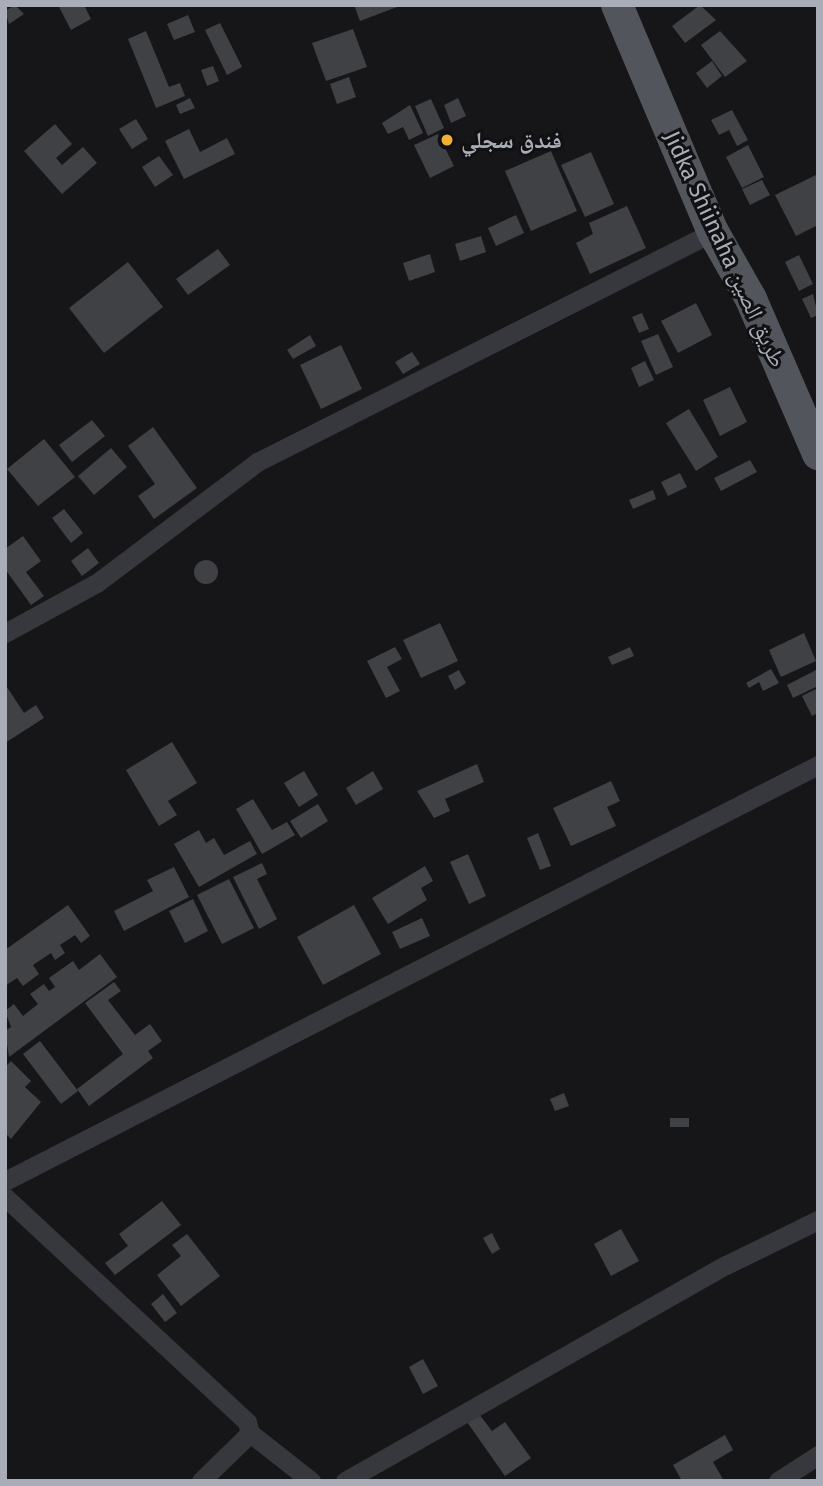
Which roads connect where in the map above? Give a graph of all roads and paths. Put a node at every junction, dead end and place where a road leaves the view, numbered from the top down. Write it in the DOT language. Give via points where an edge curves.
graph roads {
  1 [pos="617,5"];
  2 [pos="713,232"];
  3 [pos="818,454"];
  4 [pos="5,633"];
  5 [pos="818,765"];
  6 [pos="5,1181"];
  7 [pos="5,1197"];
  8 [pos="818,1220"];
  9 [pos="250,1433"];
  10 [pos="818,1455"];
  11 [pos="201,1481"];
  12 [pos="312,1481"];
  13 [pos="345,1481"];
  14 [pos="778,1481"];
  1 -- 2 [label="main road, Jidka Shiinaha طريق الصين"];
  2 -- 3 [label="main road, Jidka Shiinaha طريق الصين" via="751,299"];
  2 -- 4 [label="street" via="257,462 98,582"];
  5 -- 6 [label="street"];
  7 -- 9 [label="street" via="237,1412"];
  8 -- 13 [label="street" via="726,1265"];
  9 -- 11 [label="street"];
  9 -- 12 [label="street"];
  10 -- 14 [label="street"];
}
